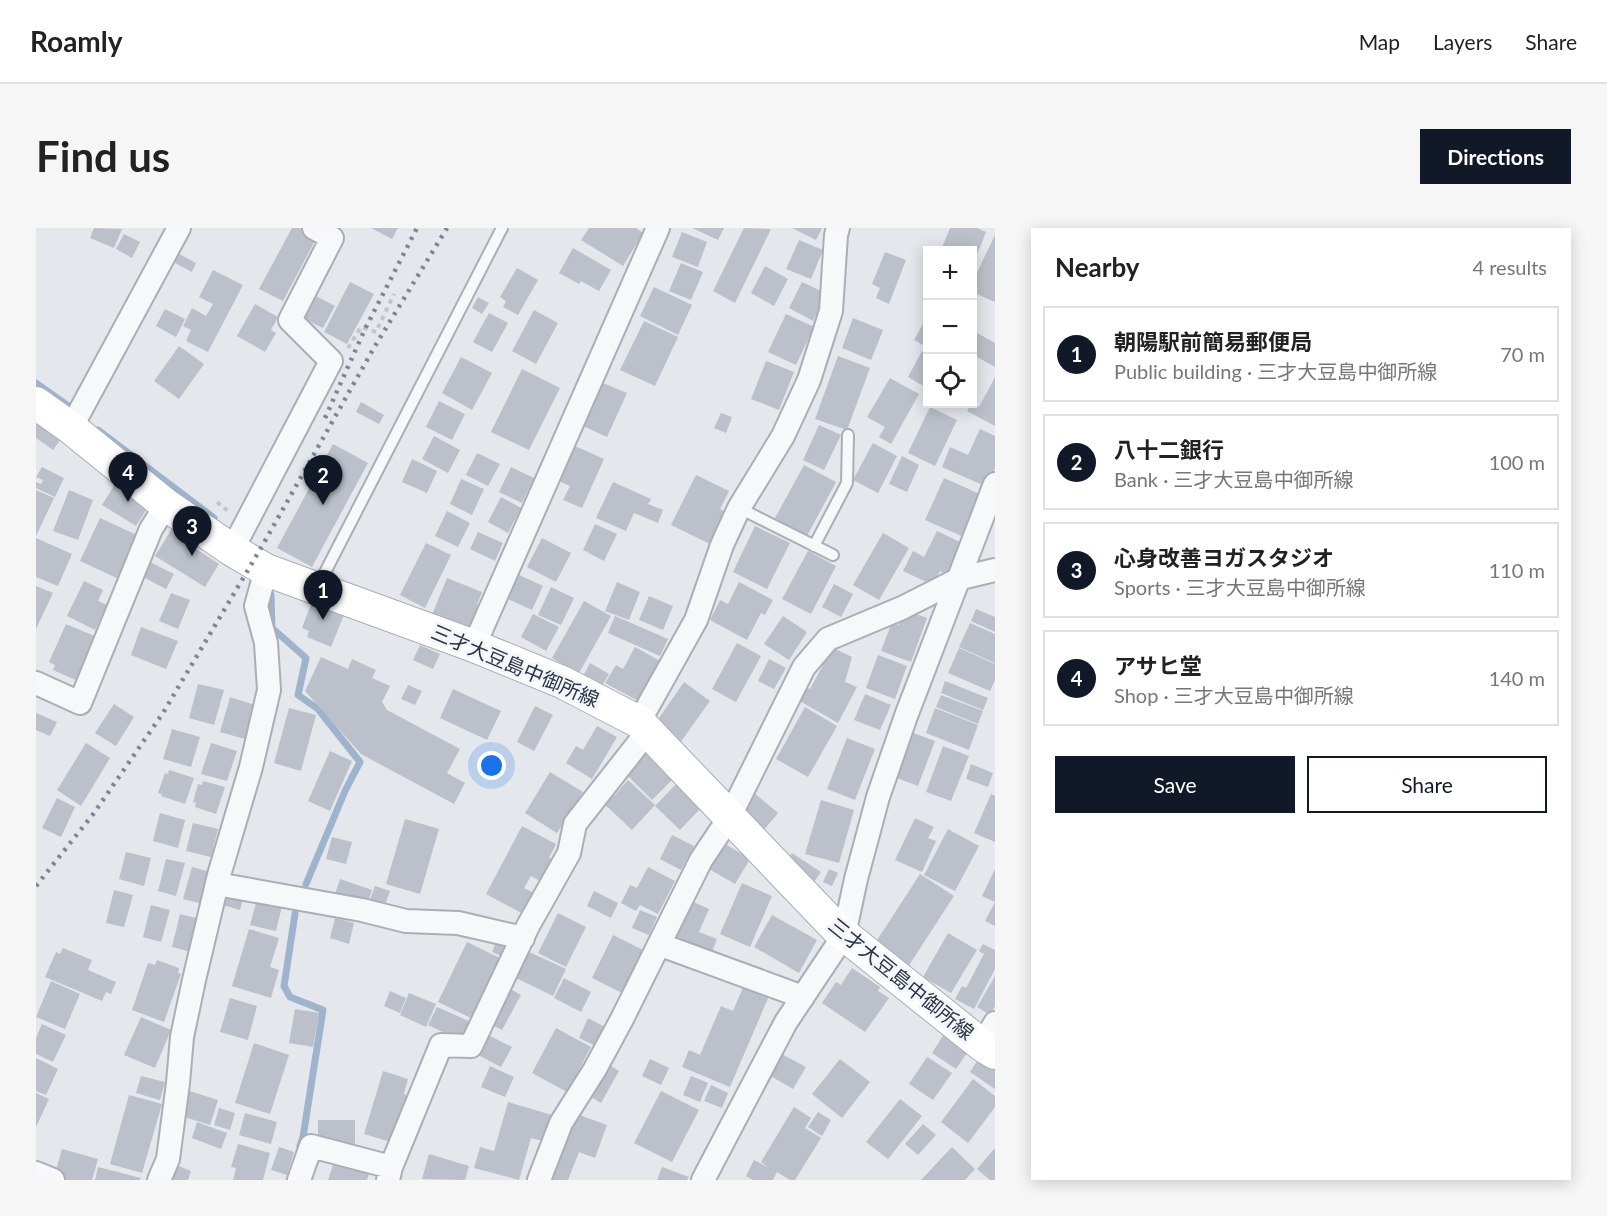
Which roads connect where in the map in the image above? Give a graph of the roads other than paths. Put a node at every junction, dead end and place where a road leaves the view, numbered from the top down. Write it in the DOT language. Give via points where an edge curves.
graph roads {
  1 [pos="179,228"];
  2 [pos="314,228"];
  3 [pos="502,228"];
  4 [pos="658,228"];
  5 [pos="838,228"];
  6 [pos="36,403"];
  7 [pos="71,428"];
  8 [pos="848,435"];
  9 [pos="995,484"];
  10 [pos="166,505"];
  11 [pos="739,507"];
  12 [pos="814,546"];
  13 [pos="232,550"];
  14 [pos="833,555"];
  15 [pos="266,570"];
  16 [pos="995,570"];
  17 [pos="961,578"];
  18 [pos="317,589"];
  19 [pos="474,646"];
  20 [pos="36,683"];
  21 [pos="644,727"];
  22 [pos="729,818"];
  23 [pos="217,884"];
  24 [pos="844,936"];
  25 [pos="523,938"];
  26 [pos="660,945"];
  27 [pos="803,997"];
  28 [pos="990,1040"];
  29 [pos="36,1173"];
  30 [pos="389,1174"];
  31 [pos="53,1180"];
  32 [pos="159,1180"];
  33 [pos="299,1180"];
  34 [pos="539,1180"];
  35 [pos="703,1180"];
  1 -- 7 [label="street"];
  2 -- 13 [label="street" via="332,238 290,320 331,361"];
  3 -- 18 [label="lane"];
  4 -- 19 [label="street"];
  5 -- 11 [label="street" via="831,310 809,380 783,436"];
  6 -- 7 [label="main road, 三才大豆島中御所線"];
  7 -- 10 [label="main road, 三才大豆島中御所線"];
  8 -- 12 [label="lane" via="847,483"];
  9 -- 17 [label="street"];
  10 -- 13 [label="main road, 三才大豆島中御所線"];
  10 -- 20 [label="street" via="80,703"];
  11 -- 12 [label="lane"];
  11 -- 21 [label="street" via="696,620"];
  12 -- 14 [label="lane"];
  13 -- 15 [label="main road, 三才大豆島中御所線"];
  15 -- 18 [label="main road, 三才大豆島中御所線"];
  15 -- 23 [label="street" via="256,606 266,643 269,690"];
  16 -- 17 [label="street"];
  17 -- 22 [label="street" via="828,639 804,667"];
  17 -- 24 [label="street" via="878,797"];
  18 -- 19 [label="main road, 三才大豆島中御所線"];
  19 -- 21 [label="main road, 三才大豆島中御所線" via="562,682"];
  21 -- 22 [label="main road, 三才大豆島中御所線"];
  21 -- 25 [label="street" via="575,824 569,853"];
  22 -- 24 [label="main road, 三才大豆島中御所線"];
  22 -- 26 [label="street" via="701,860"];
  23 -- 25 [label="street" via="406,921 458,923"];
  23 -- 32 [label="street" via="182,1037 168,1159"];
  24 -- 27 [label="street"];
  24 -- 28 [label="main road, 三才大豆島中御所線"];
  25 -- 30 [label="street" via="471,1046 441,1045"];
  26 -- 27 [label="street"];
  26 -- 34 [label="street" via="561,1123"];
  27 -- 35 [label="street"];
  29 -- 31 [label="street"];
  30 -- 33 [label="street" via="311,1146"];
}
